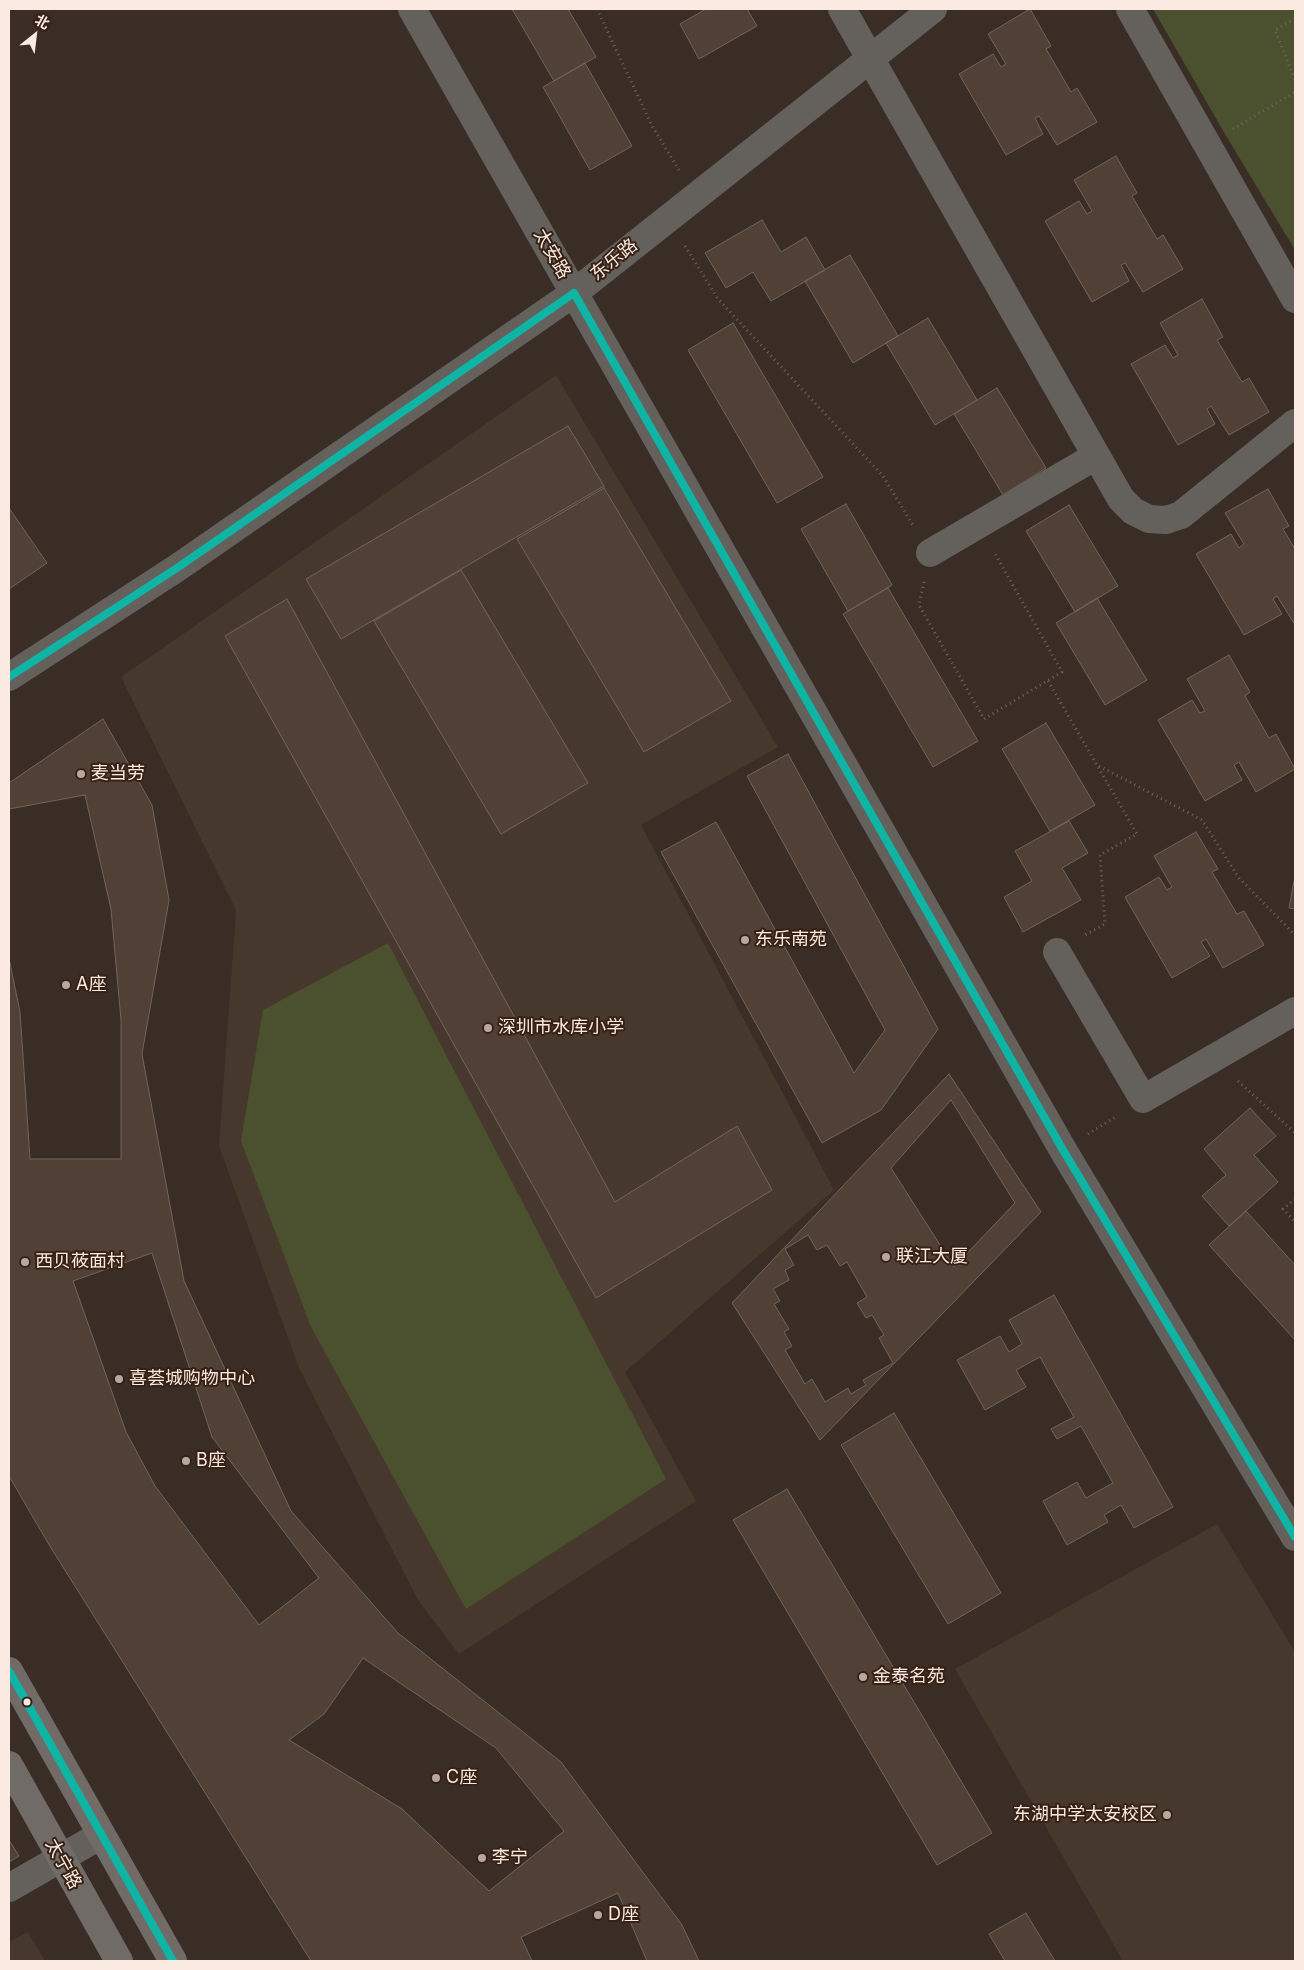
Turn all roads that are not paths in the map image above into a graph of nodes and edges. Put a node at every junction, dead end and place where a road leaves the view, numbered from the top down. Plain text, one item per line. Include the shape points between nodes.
1 (412, 9) edge
2 (842, 9) edge
3 (933, 9) edge
4 (1130, 9) edge
5 (870, 58) junction
6 (574, 293) junction
7 (1295, 299) edge
8 (1295, 423) edge
9 (1096, 456) junction
10 (930, 553) road end
11 (9, 677) edge
12 (1057, 952) road end
13 (1295, 1011) edge
14 (1295, 1537) edge
15 (9, 1670) edge
16 (9, 1765) edge
17 (101, 1835) junction
18 (60, 1859) junction
19 (9, 1888) edge
20 (119, 1961) edge
21 (173, 1961) edge

1 - 6 street, 太安路
2 - 5 street
3 - 5 street, 东乐路
4 - 7 street
5 - 6 street, 东乐路
5 - 9 street
6 - 11 street, 东乐路 via 177,568
6 - 14 street, 太安路 via 1063,1150
8 - 9 street via 1180,515 1166,520 1149,519 1133,511 1121,499
9 - 10 street
12 - 13 street via 1143,1099
15 - 17 main road
16 - 18 main road, 太宁路
17 - 18 street
17 - 21 main road
18 - 19 street
18 - 20 main road, 太宁路

